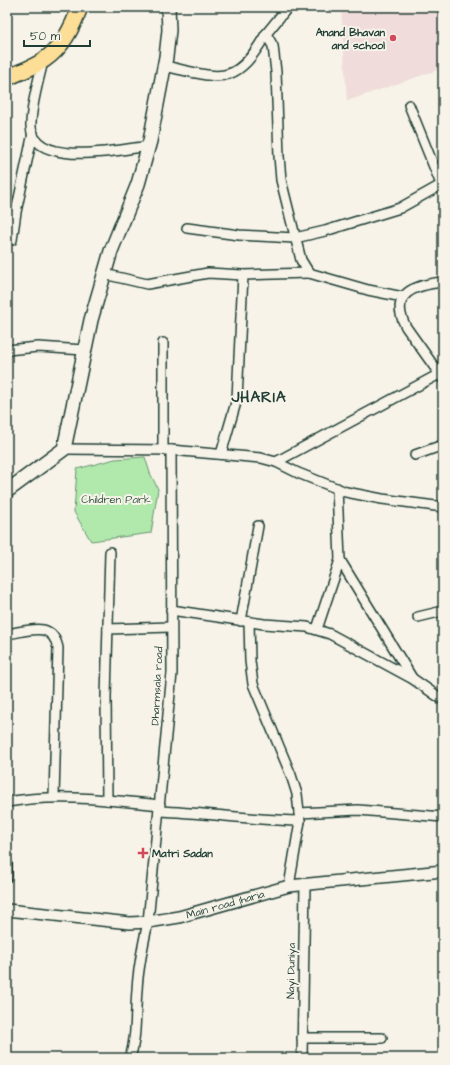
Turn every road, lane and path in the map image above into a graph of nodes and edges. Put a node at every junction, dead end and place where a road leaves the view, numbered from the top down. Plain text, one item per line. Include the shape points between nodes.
1 (80, 7) edge
2 (168, 7) edge
3 (288, 7) edge
4 (266, 34) junction
5 (43, 61) junction
6 (164, 66) junction
7 (7, 78) edge
8 (409, 105) dead end
9 (32, 133) junction
10 (149, 146) junction
11 (442, 187) edge
12 (187, 228) dead end
13 (295, 238) junction
14 (12, 240) dead end
15 (309, 273) junction
16 (104, 274) junction
17 (243, 275) junction
18 (443, 282) edge
19 (403, 297) junction
20 (163, 344) dead end
21 (7, 350) edge
22 (84, 350) junction
23 (442, 375) edge
24 (443, 445) edge
25 (64, 450) junction
26 (167, 450) junction
27 (221, 454) junction
28 (415, 455) dead end
29 (276, 462) junction
30 (337, 488) junction
31 (7, 491) edge
32 (443, 507) edge
33 (258, 526) dead end
34 (110, 552) dead end
35 (340, 560) junction
36 (172, 610) junction
37 (443, 611) edge
38 (418, 617) dead end
39 (245, 621) junction
40 (171, 627) junction
41 (108, 629) junction
42 (317, 629) junction
43 (7, 634) edge
44 (413, 680) junction
45 (443, 700) edge
46 (54, 797) junction
47 (107, 800) junction
48 (7, 802) edge
49 (160, 808) junction
50 (299, 817) junction
51 (443, 817) edge
52 (7, 863) edge
53 (443, 871) edge
54 (7, 877) edge
55 (305, 885) junction
56 (289, 886) junction
57 (7, 910) edge
58 (148, 922) junction
59 (302, 1038) junction
60 (382, 1038) dead end
61 (130, 1058) edge
62 (302, 1058) edge

1 - 5 highway via 59,47
2 - 6 main road
3 - 4 street
4 - 6 street via 254,55 238,70 218,77
4 - 13 street via 273,46 276,72 281,180
5 - 7 highway
5 - 9 street via 31,119
6 - 10 main road
8 - 11 street
9 - 10 street via 44,146 77,154
9 - 14 street
10 - 16 main road via 144,167
11 - 13 street via 400,208
12 - 13 street via 239,235
13 - 15 street via 301,260
15 - 17 street
15 - 19 street
16 - 17 street via 147,284 208,273
16 - 22 main road
17 - 27 street via 237,399
18 - 19 street via 417,287
19 - 23 street via 400,306 401,319
20 - 26 street, Dharmsala road
21 - 22 street via 38,347
22 - 25 main road
23 - 29 street
24 - 28 street
25 - 26 street
25 - 31 main road
26 - 27 street
26 - 36 street, Dharmsala road
27 - 29 street
29 - 30 street via 298,474
30 - 32 street via 382,499
30 - 35 street
33 - 39 street
34 - 41 street
35 - 42 street
35 - 44 street
36 - 39 street
36 - 40 street, Dharmsala road
37 - 38 street
39 - 42 street
39 - 50 street via 253,684 291,775 297,794
40 - 41 street
40 - 49 street, Dharmsala road via 172,673
41 - 47 street
42 - 44 street
43 - 46 street via 40,629 53,633 56,639 58,648
44 - 45 street
46 - 47 street
46 - 48 street
47 - 49 street
49 - 50 street via 254,820
49 - 58 street, Dharmsala road
50 - 51 street via 358,810
50 - 56 street
52 - 54 street
53 - 55 street, Main road jharia
55 - 56 street, Main road jharia
55 - 59 street, Nayi Duniya
56 - 58 street, Main road jharia via 179,917
57 - 58 street, Main road jharia via 130,923
58 - 61 street, Dharmsala road via 140,959
59 - 60 street
59 - 62 street, Nayi Duniya

